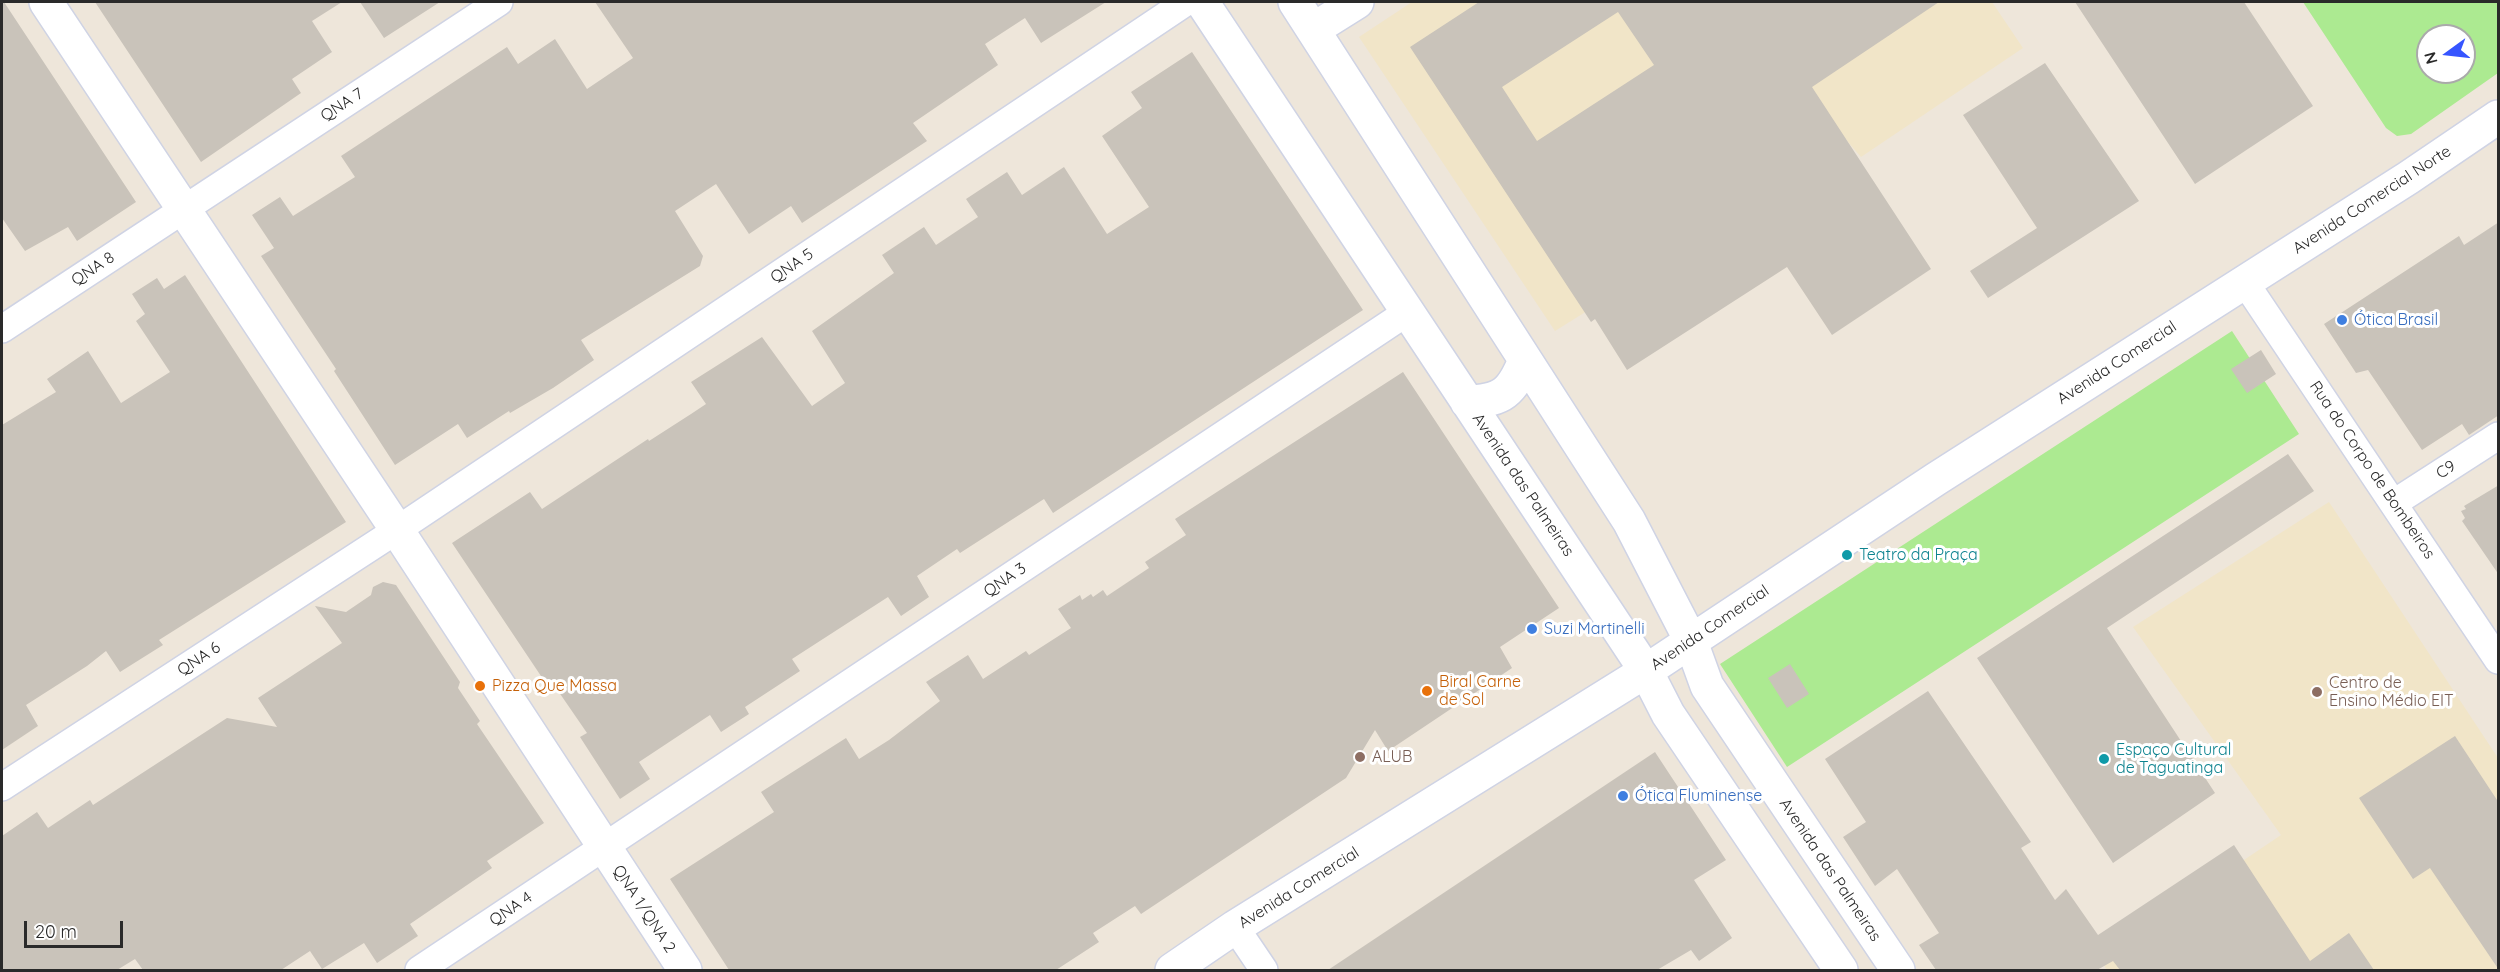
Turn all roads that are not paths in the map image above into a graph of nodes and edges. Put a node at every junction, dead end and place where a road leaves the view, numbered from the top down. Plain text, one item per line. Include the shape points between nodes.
1 (46, 2) edge
2 (499, 2) edge
3 (1186, 2) edge
4 (1202, 2) edge
5 (1295, 2) edge
6 (1357, 2) edge
7 (1314, 29) junction
8 (2499, 117) edge
9 (185, 209) junction
10 (2244, 281) junction
11 (1406, 313) junction
12 (2, 329) edge
13 (1525, 360) junction
14 (1467, 402) junction
15 (2499, 436) edge
16 (2394, 503) junction
17 (397, 530) junction
18 (1690, 639) junction
19 (2499, 660) edge
20 (1646, 671) junction
21 (2, 787) edge
22 (604, 848) junction
23 (1235, 927) junction
24 (419, 970) edge
25 (685, 970) edge
26 (1172, 970) edge
27 (1263, 970) edge
28 (1841, 970) edge
29 (1898, 970) edge

1 - 9 main road, QNA 1/QNA 2
2 - 9 street, QNA 7
3 - 17 street, QNA 5
4 - 11 main road, Avenida das Palmeiras
5 - 7 main road, Avenida das Palmeiras
6 - 7 main road
7 - 13 main road, Avenida das Palmeiras
8 - 10 main road, Avenida Comercial Norte
9 - 12 street, QNA 8
9 - 17 main road, QNA 1/QNA 2
10 - 16 street, Rua do Corpo de Bombeiros
10 - 18 main road, Avenida Comercial
11 - 14 main road, Avenida das Palmeiras
11 - 22 street, QNA 3
13 - 14 main road via 1516,383 1504,395
13 - 18 main road, Avenida das Palmeiras via 1648,555
14 - 20 main road, Avenida das Palmeiras
15 - 16 street, C9
16 - 19 street, Rua do Corpo de Bombeiros
17 - 21 street, QNA 6
17 - 22 main road, QNA 1/QNA 2
18 - 20 main road, Avenida Comercial
18 - 29 main road, Avenida das Palmeiras via 1713,695
20 - 23 main road, Avenida Comercial
20 - 28 main road, Avenida das Palmeiras via 1668,714
22 - 24 street, QNA 4
22 - 25 main road, QNA 1/QNA 2
23 - 26 main road, Avenida Comercial
23 - 27 street

